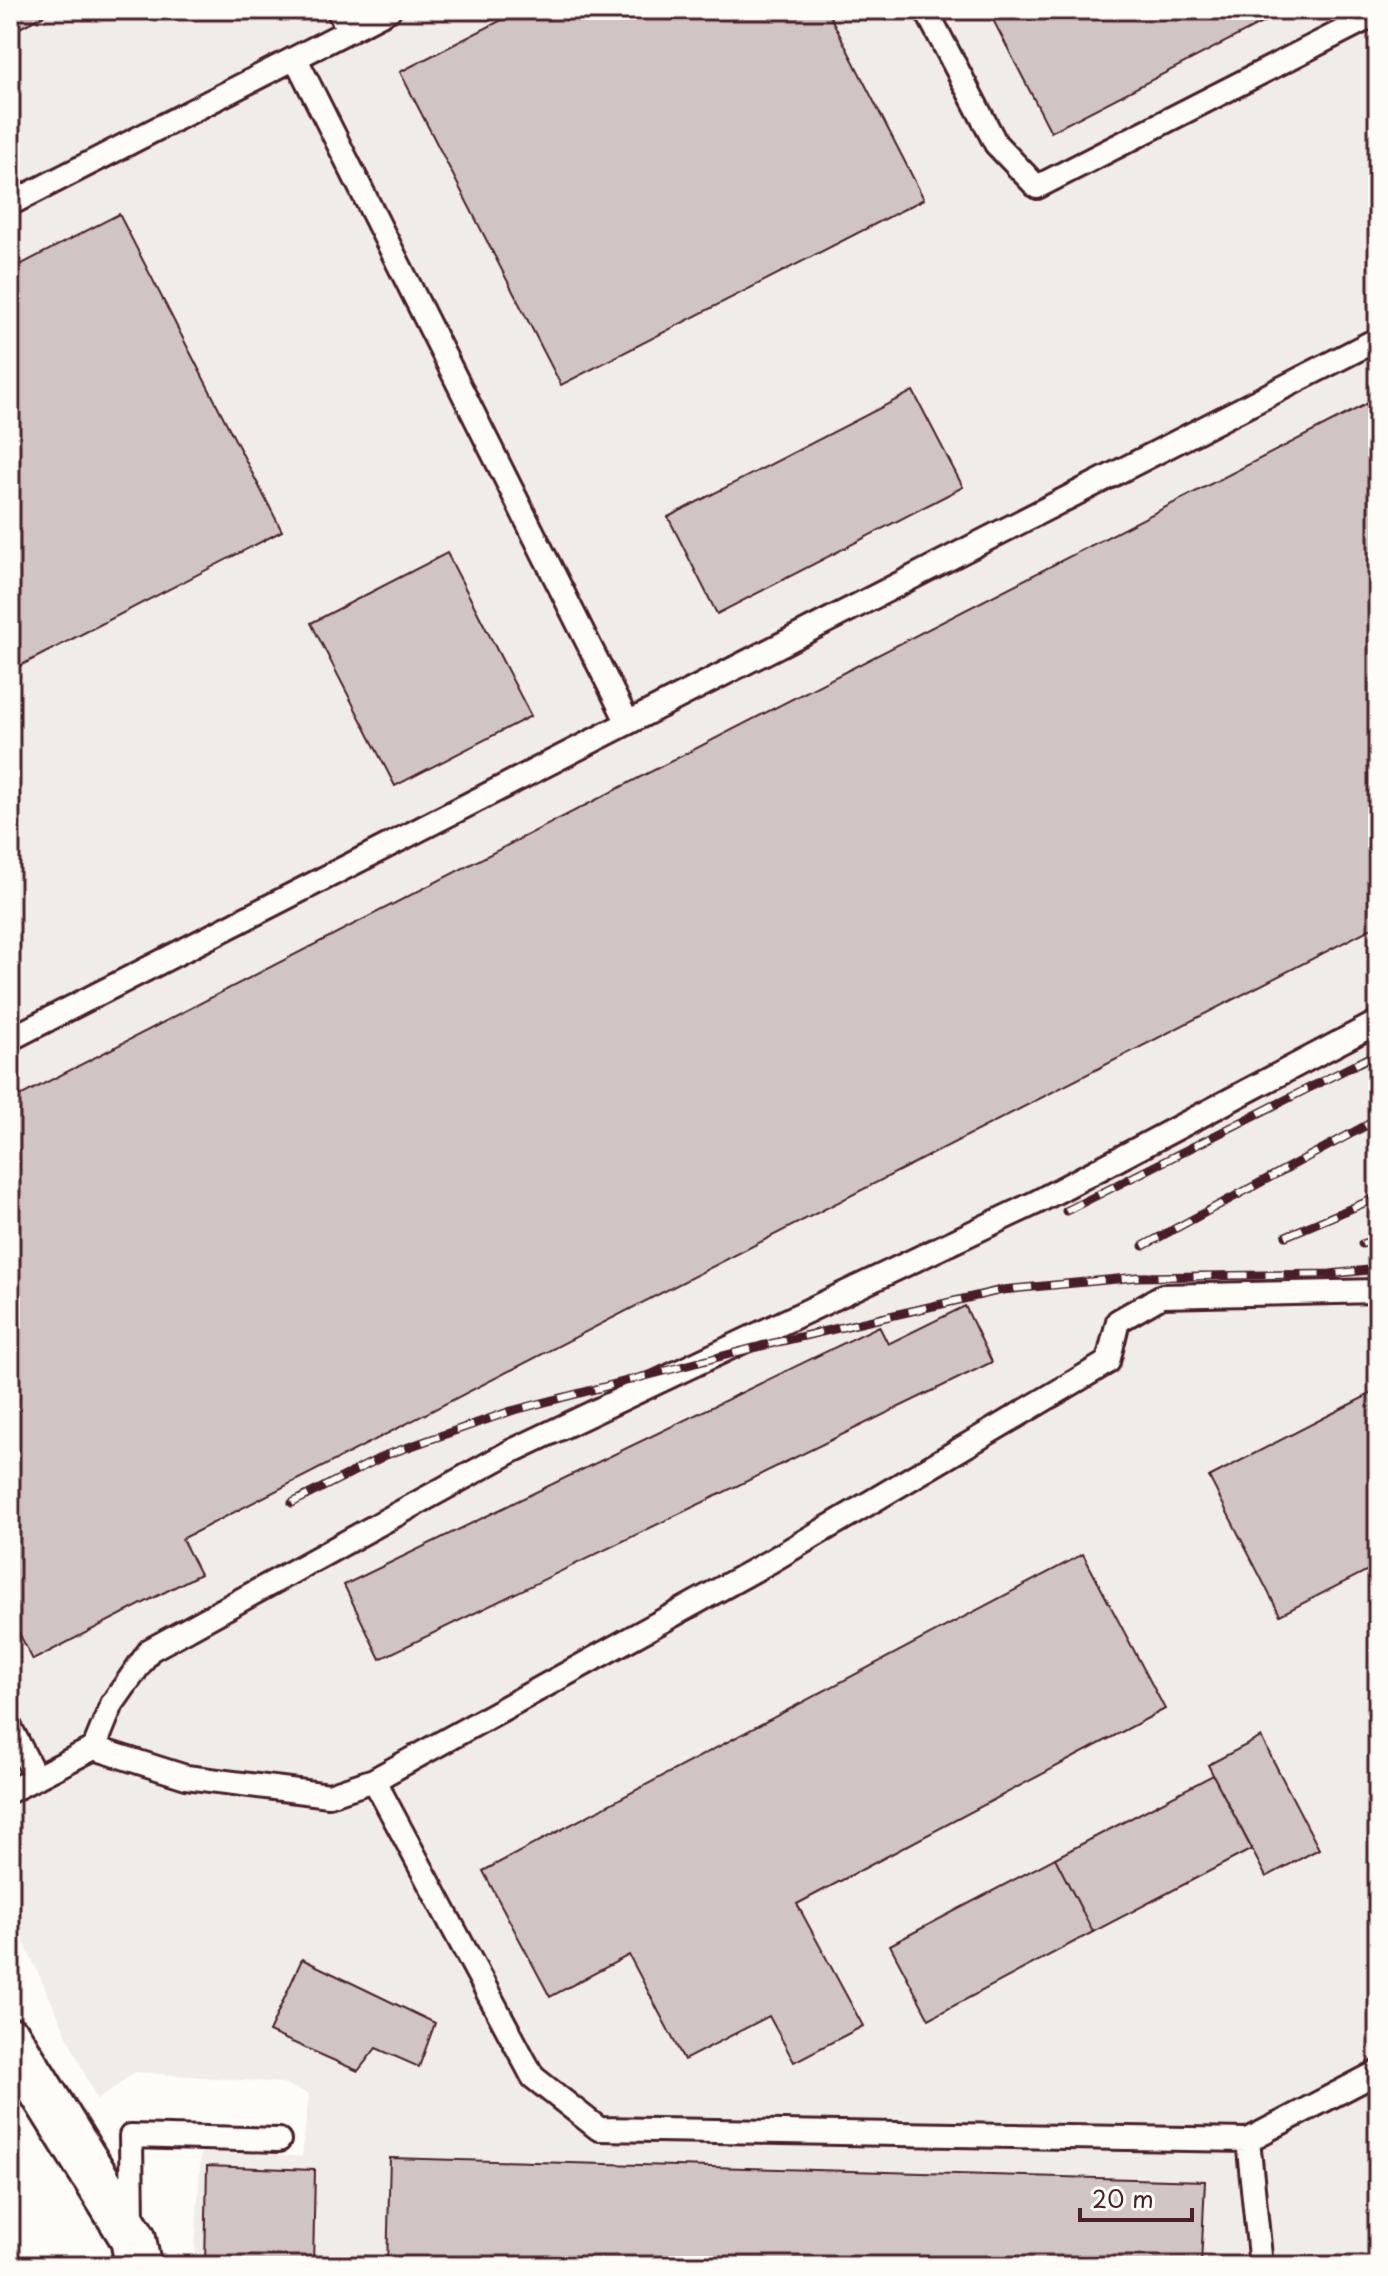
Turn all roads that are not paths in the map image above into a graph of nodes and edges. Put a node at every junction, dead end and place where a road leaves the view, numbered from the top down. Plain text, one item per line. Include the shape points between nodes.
1 (338, 10) edge
2 (389, 10) edge
3 (926, 10) edge
4 (1378, 13) edge
5 (349, 31) junction
6 (296, 59) junction
7 (10, 204) edge
8 (1378, 339) edge
9 (628, 723) junction
10 (1378, 1022) edge
11 (10, 1039) edge
12 (1378, 1291) edge
13 (10, 1727) edge
14 (94, 1748) junction
15 (36, 1778) junction
16 (374, 1780) junction
17 (10, 1791) edge
18 (10, 2040) edge
19 (1378, 2072) edge
20 (279, 2140) dead end
21 (1248, 2140) junction
22 (136, 2252) edge
23 (1261, 2266) edge

1 - 5 lane
2 - 5 lane
3 - 4 lane via 996,144 1037,187
5 - 6 lane
6 - 7 lane
6 - 9 lane
8 - 9 lane
9 - 11 lane
10 - 14 lane via 1035,1203 512,1451 150,1650 112,1704
12 - 16 lane via 1162,1296 1118,1321 1108,1362 771,1561
13 - 15 lane
14 - 15 lane
14 - 16 lane via 186,1777 329,1795
15 - 17 lane
16 - 21 lane via 533,2077 599,2129
18 - 22 street
19 - 21 lane
20 - 22 lane via 131,2136
21 - 23 lane

